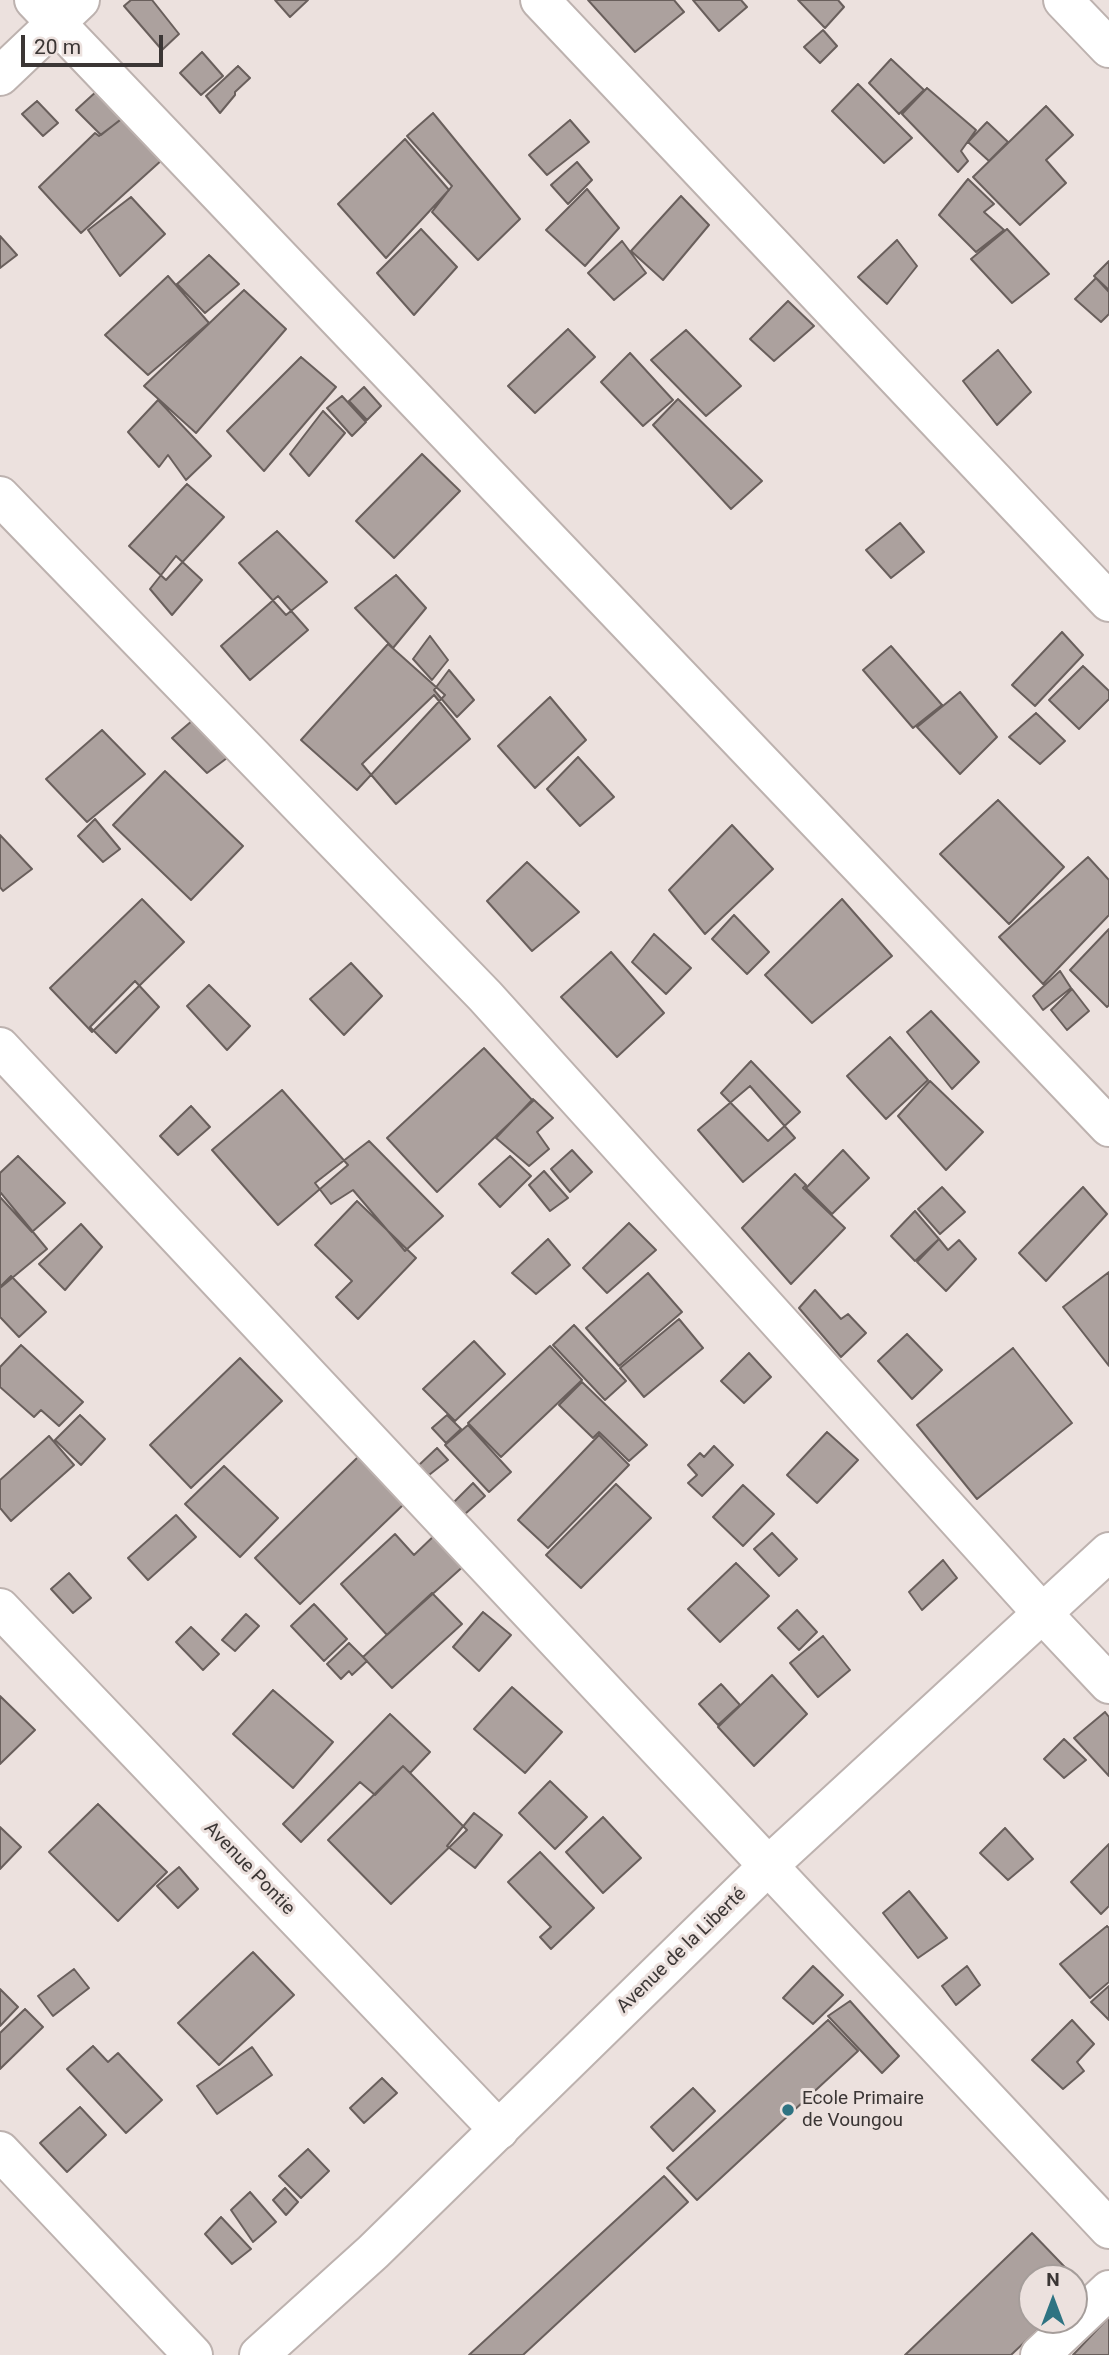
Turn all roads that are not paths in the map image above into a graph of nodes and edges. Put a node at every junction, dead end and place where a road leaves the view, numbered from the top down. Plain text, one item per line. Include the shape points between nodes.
1 (540, 0) edge
2 (1063, 0) edge
3 (56, 8) edge
4 (1109, 48) edge
5 (0, 76) edge
6 (0, 496) edge
7 (1109, 601) edge
8 (0, 1047) edge
9 (1109, 1127) edge
10 (1109, 1552) edge
11 (0, 1608) edge
12 (1043, 1614) junction
13 (1109, 1684) edge
14 (769, 1865) junction
15 (499, 2130) junction
16 (0, 2151) edge
17 (1109, 2229) edge
18 (1109, 2290) edge
19 (193, 2355) edge
20 (259, 2355) edge
21 (1040, 2355) edge

1 - 7 street
2 - 4 street
3 - 5 street
3 - 9 street
6 - 12 street via 485,996
8 - 14 street
10 - 12 street, Avenue de la Liberté
11 - 15 street, Avenue Pontie
12 - 13 street
12 - 14 street, Avenue de la Liberté
14 - 15 street, Avenue de la Liberté
14 - 17 street
15 - 20 street, Avenue de la Liberté
16 - 19 street
18 - 21 street

